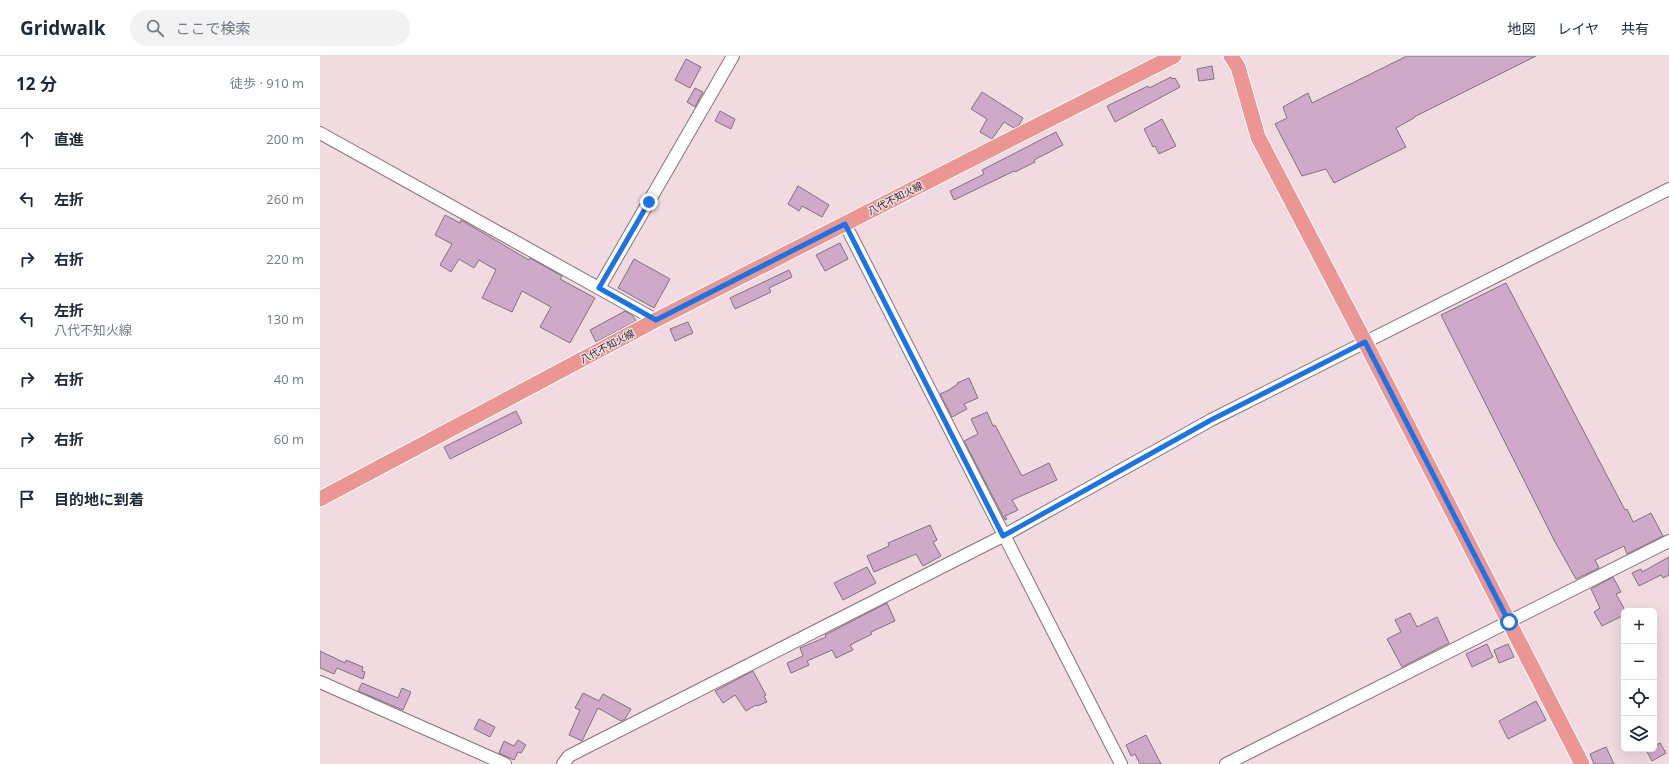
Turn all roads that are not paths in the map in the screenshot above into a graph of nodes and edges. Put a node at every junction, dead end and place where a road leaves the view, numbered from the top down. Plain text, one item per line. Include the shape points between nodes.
1 (733, 56) edge
2 (1174, 56) edge
3 (1231, 56) edge
4 (320, 133) edge
5 (1669, 189) edge
6 (845, 224) junction
7 (599, 288) junction
8 (656, 320) junction
9 (1365, 342) junction
10 (320, 499) edge
11 (1003, 536) junction
12 (1669, 541) edge
13 (1509, 622) junction
14 (320, 682) edge
15 (505, 764) edge
16 (563, 764) edge
17 (1120, 764) edge
18 (1226, 764) edge
19 (1582, 764) edge

1 - 7 street
2 - 6 main road, 八代不知火線
3 - 9 main road via 1238,67 1258,137
4 - 7 street
5 - 9 street
6 - 8 main road, 八代不知火線
6 - 11 street
7 - 8 street
8 - 10 main road, 八代不知火線
9 - 11 street via 1211,420
9 - 13 main road
11 - 16 street via 569,756
11 - 17 street
12 - 13 street
13 - 18 street
13 - 19 main road
14 - 15 street

